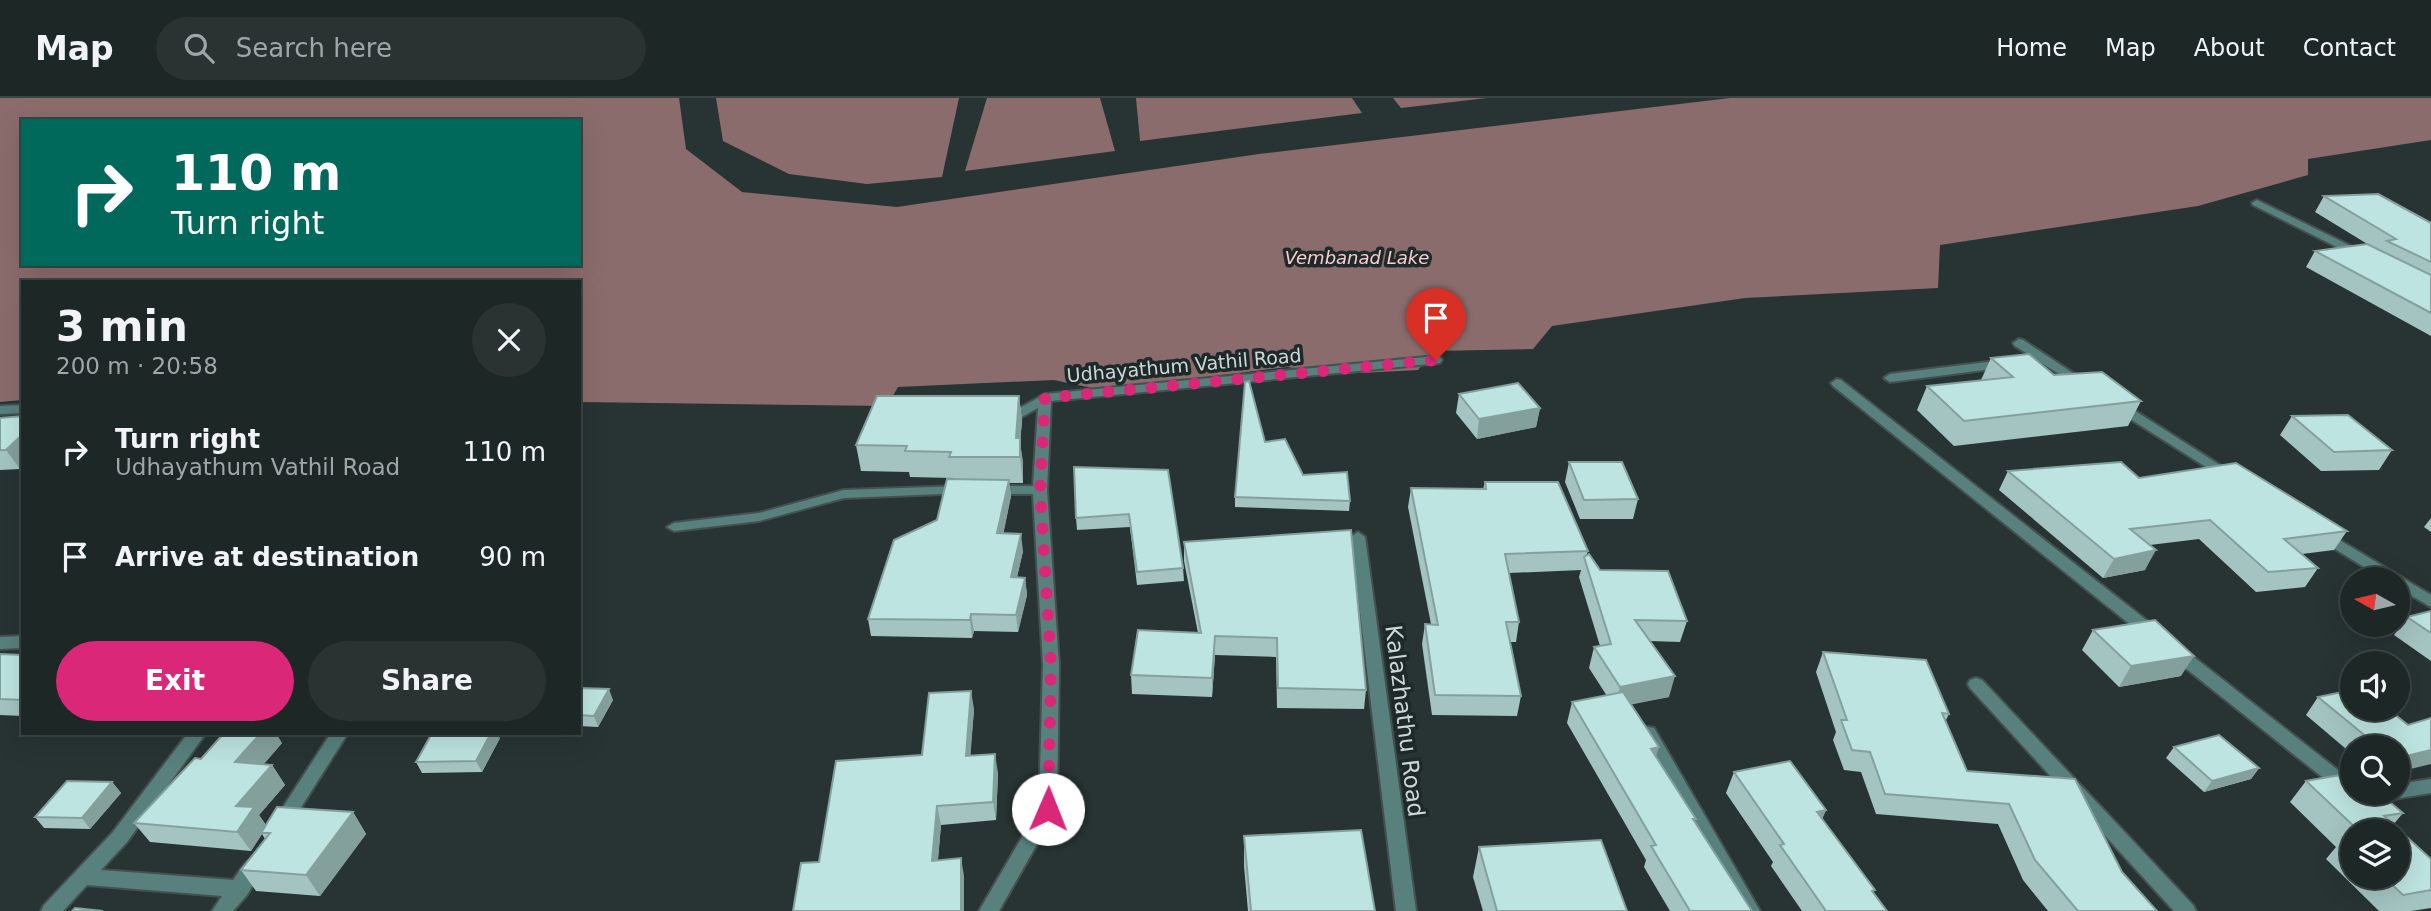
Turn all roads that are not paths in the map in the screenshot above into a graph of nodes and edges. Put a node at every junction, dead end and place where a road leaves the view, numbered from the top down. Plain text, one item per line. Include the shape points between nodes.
1 (2256, 203) dead end
2 (2369, 259) edge
3 (2019, 343) dead end
4 (1436, 360) dead end
5 (2015, 362) edge
6 (1890, 378) dead end
7 (1837, 383) dead end
8 (1045, 398) junction
9 (21, 409) edge
10 (0, 410) edge
11 (1014, 417) edge
12 (2242, 484) edge
13 (1040, 490) junction
14 (674, 527) dead end
15 (2312, 528) edge
16 (1359, 537) dead end
17 (2375, 567) edge
18 (2410, 589) edge
19 (2431, 602) edge
20 (21, 642) edge
21 (0, 643) edge
22 (1976, 684) dead end
23 (1643, 724) edge
24 (196, 735) edge
25 (339, 735) edge
26 (2340, 782) edge
27 (2431, 786) edge
28 (2410, 790) edge
29 (2367, 805) edge
30 (2377, 814) edge
31 (83, 877) junction
32 (240, 889) junction
33 (51, 911) edge
34 (222, 911) edge
35 (989, 911) edge
36 (1406, 911) edge
37 (1750, 911) edge
38 (2186, 911) edge

1 - 2 street
3 - 12 street via 2036,360 2096,392
4 - 8 street, Udhayathum Vathil Road
5 - 6 street
7 - 26 street
8 - 11 street
8 - 13 street, Udhayathum Vathil Road
9 - 10 street
13 - 14 street via 844,494 759,517
13 - 35 street, Udhayathum Vathil Road via 1051,664 1048,809
15 - 17 street
16 - 36 street, Kalazhathu Road
18 - 19 street
20 - 21 street
22 - 38 street
23 - 37 street
24 - 31 street via 120,837
25 - 32 street
27 - 28 street
29 - 30 street
31 - 32 street
31 - 33 street
32 - 34 street

